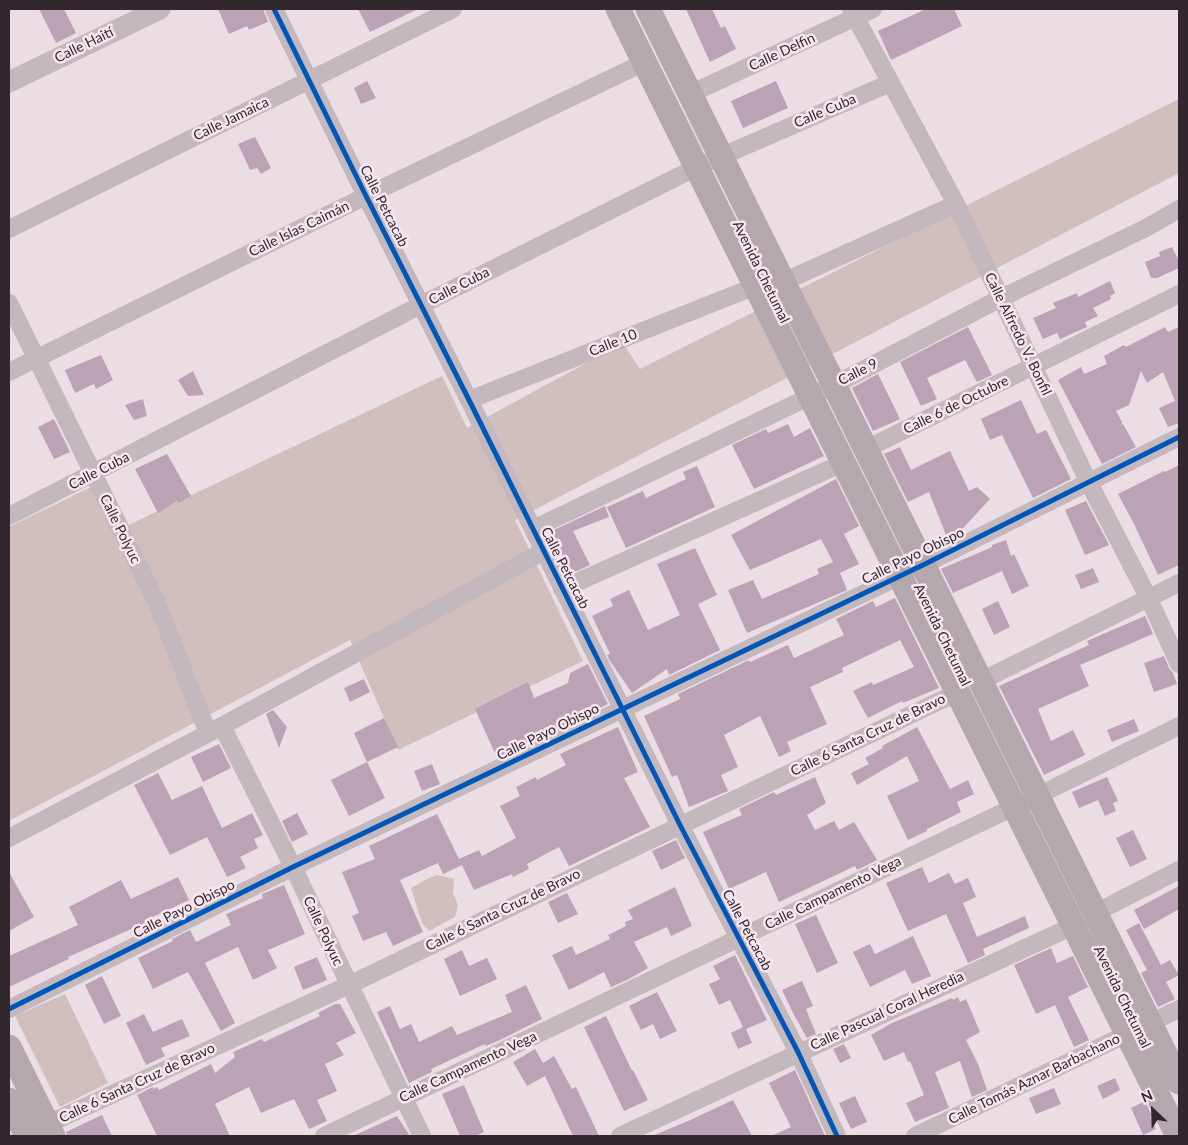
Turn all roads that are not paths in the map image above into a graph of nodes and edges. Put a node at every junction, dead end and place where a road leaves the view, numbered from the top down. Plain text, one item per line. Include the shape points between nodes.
1 (160, 9) edge
2 (274, 9) edge
3 (453, 9) edge
4 (618, 9) edge
5 (648, 9) edge
6 (873, 9) edge
7 (853, 13) edge
8 (645, 62) junction
9 (310, 79) junction
10 (9, 82) edge
11 (890, 83) junction
12 (690, 94) junction
13 (721, 156) junction
14 (697, 167) junction
15 (366, 196) junction
16 (956, 204) junction
17 (1179, 209) edge
18 (9, 229) edge
19 (783, 282) junction
20 (756, 286) junction
21 (1179, 294) edge
22 (1001, 298) junction
23 (9, 303) edge
24 (421, 305) junction
25 (37, 358) junction
26 (1034, 367) junction
27 (9, 372) edge
28 (834, 385) junction
29 (810, 395) junction
30 (470, 400) junction
31 (1179, 436) edge
32 (866, 450) junction
33 (844, 463) junction
34 (93, 474) junction
35 (1088, 481) junction
36 (9, 516) edge
37 (532, 529) junction
38 (544, 551) junction
39 (923, 564) junction
40 (899, 575) junction
41 (1179, 583) edge
42 (562, 589) junction
43 (1149, 598) junction
44 (1179, 664) edge
45 (981, 681) junction
46 (958, 692) junction
47 (622, 708) junction
48 (1179, 726) edge
49 (215, 729) junction
50 (1038, 796) junction
51 (1014, 806) junction
52 (680, 825) junction
53 (9, 838) edge
54 (293, 867) junction
55 (1179, 870) edge
56 (1095, 912) junction
57 (1073, 926) junction
58 (738, 939) junction
59 (349, 985) junction
60 (9, 1009) edge
61 (1179, 1009) edge
62 (1150, 1023) junction
63 (1127, 1034) junction
64 (9, 1047) edge
65 (798, 1052) junction
66 (1179, 1082) edge
67 (402, 1098) junction
68 (9, 1100) edge
69 (43, 1132) edge
70 (324, 1136) edge
71 (422, 1136) edge
72 (620, 1136) edge
73 (837, 1136) edge
74 (915, 1136) edge
75 (1178, 1136) edge

1 - 10 street, Calle Haití
2 - 9 street, Calle Petcacab
3 - 9 street, Calle Jamaica
4 - 8 main road, Avenida Chetumal
5 - 12 main road, Avenida Chetumal
6 - 7 street, Calle Delfin
7 - 11 street, Calle Alfredo V. Bonfil
7 - 12 street, Calle Delfin
8 - 14 main road, Avenida Chetumal
8 - 15 street, Calle Islas Caimán
9 - 15 street, Calle Petcacab
9 - 18 street, Calle Jamaica
11 - 13 street, Calle Cuba
11 - 16 street, Calle Alfredo V. Bonfil
12 - 13 main road, Avenida Chetumal
13 - 14 street, Calle Cuba
13 - 19 main road, Avenida Chetumal
14 - 20 main road, Avenida Chetumal
14 - 24 street, Calle Cuba
15 - 24 street, Calle Petcacab
15 - 25 street, Calle Islas Caimán
16 - 19 street
16 - 22 street, Calle Alfredo V. Bonfil
17 - 22 street, Calle 9
19 - 28 main road, Avenida Chetumal
20 - 29 main road, Avenida Chetumal
20 - 30 street, Calle 10
21 - 26 street, Calle 6 de Octubre
22 - 26 street, Calle Alfredo V. Bonfil
22 - 28 street, Calle 9
23 - 25 street, Calle Polyuc
24 - 30 street, Calle Petcacab
24 - 34 street, Calle Cuba
25 - 27 street, Calle Islas Caimán
25 - 34 street, Calle Polyuc
26 - 32 street, Calle 6 de Octubre
26 - 35 street, Calle Alfredo V. Bonfil
28 - 29 street, Calle 9
28 - 32 main road, Avenida Chetumal
29 - 33 main road, Avenida Chetumal
29 - 37 street, Calle 9
30 - 37 street, Calle Petcacab
31 - 35 street, Calle Payo Obispo
32 - 39 main road, Avenida Chetumal
33 - 40 main road, Avenida Chetumal
33 - 42 street
34 - 36 street, Calle Cuba
34 - 49 street, Calle Polyuc
35 - 39 street, Calle Payo Obispo
35 - 43 street, Calle Alfredo V. Bonfil
37 - 38 street, Calle Petcacab
38 - 42 street, Calle Petcacab
38 - 49 street
39 - 40 street, Calle Payo Obispo
39 - 45 main road, Avenida Chetumal
40 - 46 main road, Avenida Chetumal
40 - 47 street, Calle Payo Obispo
41 - 43 street
42 - 47 street, Calle Petcacab
43 - 44 street, Calle Alfredo V. Bonfil
43 - 45 street
45 - 50 main road, Avenida Chetumal
46 - 51 main road, Avenida Chetumal
46 - 52 street, Calle 6 Santa Cruz de Bravo
47 - 52 street, Calle Petcacab
47 - 54 street, Calle Payo Obispo
48 - 50 street, Calle Campamento Vega
49 - 53 street
49 - 54 street, Calle Polyuc
50 - 51 street, Calle Campamento Vega
50 - 56 main road, Avenida Chetumal
51 - 57 main road, Avenida Chetumal
51 - 58 street, Calle Campamento Vega
52 - 58 street, Calle Petcacab
52 - 59 street, Calle 6 Santa Cruz de Bravo
54 - 59 street, Calle Polyuc
54 - 60 street, Calle Payo Obispo
55 - 56 street
56 - 62 main road, Avenida Chetumal
57 - 63 main road, Avenida Chetumal
57 - 65 street, Calle Pascual Coral Heredia
58 - 65 street, Calle Petcacab
58 - 67 street, Calle Campamento Vega
59 - 67 street, Calle Polyuc
59 - 69 street, Calle 6 Santa Cruz de Bravo
61 - 62 street, Calle Tomás Aznar Barbachano
62 - 63 street, Calle Tomás Aznar Barbachano
62 - 66 main road, Avenida Chetumal
63 - 74 street, Calle Tomás Aznar Barbachano
63 - 75 main road, Avenida Chetumal
64 - 69 main road
65 - 72 street, Calle Pascual Coral Heredia
65 - 73 street, Calle Petcacab
67 - 70 street, Calle Campamento Vega
67 - 71 street, Calle Polyuc
68 - 69 main road

